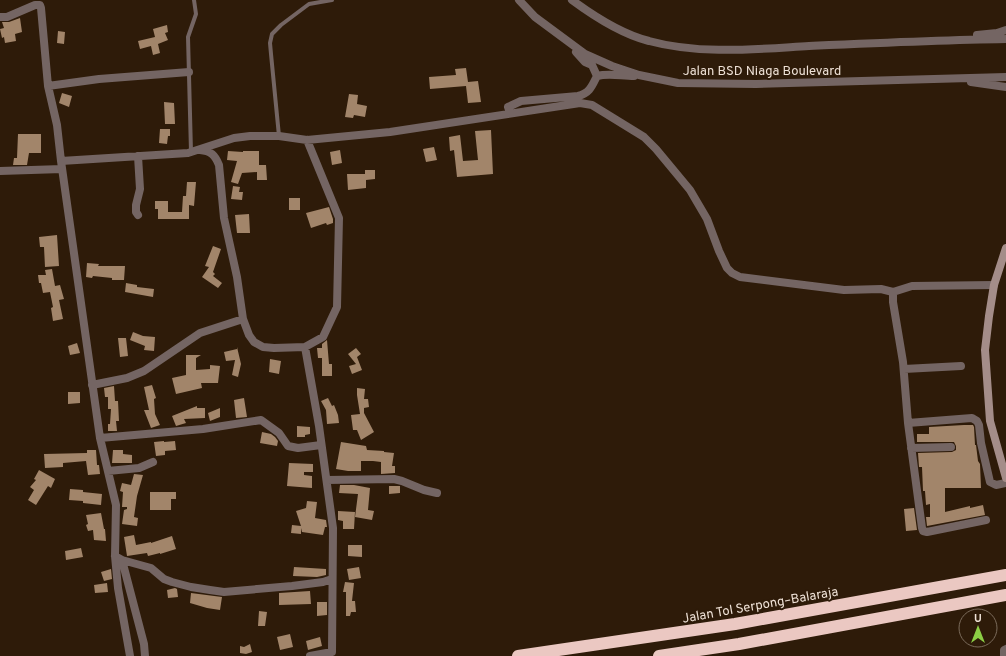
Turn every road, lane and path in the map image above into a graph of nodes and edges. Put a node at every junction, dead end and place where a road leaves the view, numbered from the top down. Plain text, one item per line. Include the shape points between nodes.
1 (194, 0) edge
2 (332, 0) edge
3 (519, 0) edge
4 (572, 0) edge
5 (0, 18) edge
6 (1006, 30) edge
7 (1006, 39) edge
8 (939, 40) junction
9 (567, 41) junction
10 (189, 72) junction
11 (639, 75) junction
12 (597, 76) junction
13 (1006, 77) edge
14 (940, 78) junction
15 (48, 86) junction
16 (1006, 87) edge
17 (510, 113) junction
18 (279, 136) junction
19 (307, 140) junction
20 (200, 150) junction
21 (191, 152) junction
22 (138, 156) junction
23 (61, 165) junction
24 (0, 171) edge
25 (138, 215) dead end
26 (1006, 248) edge
27 (994, 285) junction
28 (893, 292) junction
29 (243, 319) junction
30 (305, 347) junction
31 (961, 366) dead end
32 (904, 369) junction
33 (92, 385) junction
34 (908, 423) junction
35 (100, 438) junction
36 (322, 445) junction
37 (951, 447) dead end
38 (911, 448) junction
39 (153, 462) dead end
40 (108, 471) junction
41 (1006, 478) edge
42 (327, 480) junction
43 (1006, 483) edge
44 (437, 493) dead end
45 (986, 520) dead end
46 (119, 558) junction
47 (1006, 574) edge
48 (332, 579) junction
49 (1006, 596) edge
50 (1006, 649) edge
51 (130, 654) edge
52 (145, 656) edge
53 (310, 656) edge
54 (518, 656) edge
55 (659, 656) edge
56 (1004, 656) edge

1 - 10 lane via 196,14 188,37
2 - 18 lane via 309,4 272,34 270,43
3 - 9 street, Jalan BSD Niaga Boulevard via 535,17
4 - 8 street, Jalan BSD Niaga Boulevard via 617,29 648,41 682,47 756,49
5 - 15 street via 35,5 40,6
6 - 8 street
7 - 8 street, Jalan BSD Niaga Boulevard
9 - 11 street, Jalan BSD Niaga Boulevard via 585,54
9 - 12 street via 585,62 592,65
10 - 15 street
10 - 21 lane
11 - 12 street
11 - 14 street, Jalan BSD Niaga Boulevard via 678,83 718,84
12 - 17 street via 591,90 585,94 521,101 508,107
13 - 14 street, Jalan BSD Niaga Boulevard
14 - 16 street
15 - 23 street via 57,125
17 - 19 street via 390,132
17 - 28 street via 585,103 644,137 690,190 707,219 726,268 740,277 844,290 881,289
18 - 19 street
18 - 20 street via 234,138
19 - 30 street via 339,218 337,307 323,337
20 - 21 street
20 - 29 street via 212,152 218,165 224,218
21 - 22 street
22 - 23 street
22 - 25 street
23 - 24 street
23 - 33 street
26 - 27 main road
27 - 28 street via 912,286
27 - 41 main road via 985,350 987,386 990,421
28 - 32 street
29 - 30 street via 249,335 254,342 263,347
29 - 33 street via 200,333 144,372
30 - 36 street
31 - 32 street
32 - 34 street
33 - 35 street
34 - 38 street
34 - 43 street via 972,418 977,421 990,482 996,485
35 - 36 street via 203,429 261,420 279,433 288,446 298,448
35 - 40 street
36 - 42 street
37 - 38 street
38 - 45 street via 923,531
39 - 40 street via 139,468
40 - 46 street via 116,505
42 - 44 street via 394,479
42 - 48 street via 333,528
46 - 48 street via 151,568 172,582 191,588 224,592 298,586
46 - 51 street via 118,588
46 - 52 street via 144,644
47 - 54 highway, Jalan Tol Serpong–Balaraja via 735,624
48 - 53 street via 332,652
49 - 55 highway
50 - 56 street

